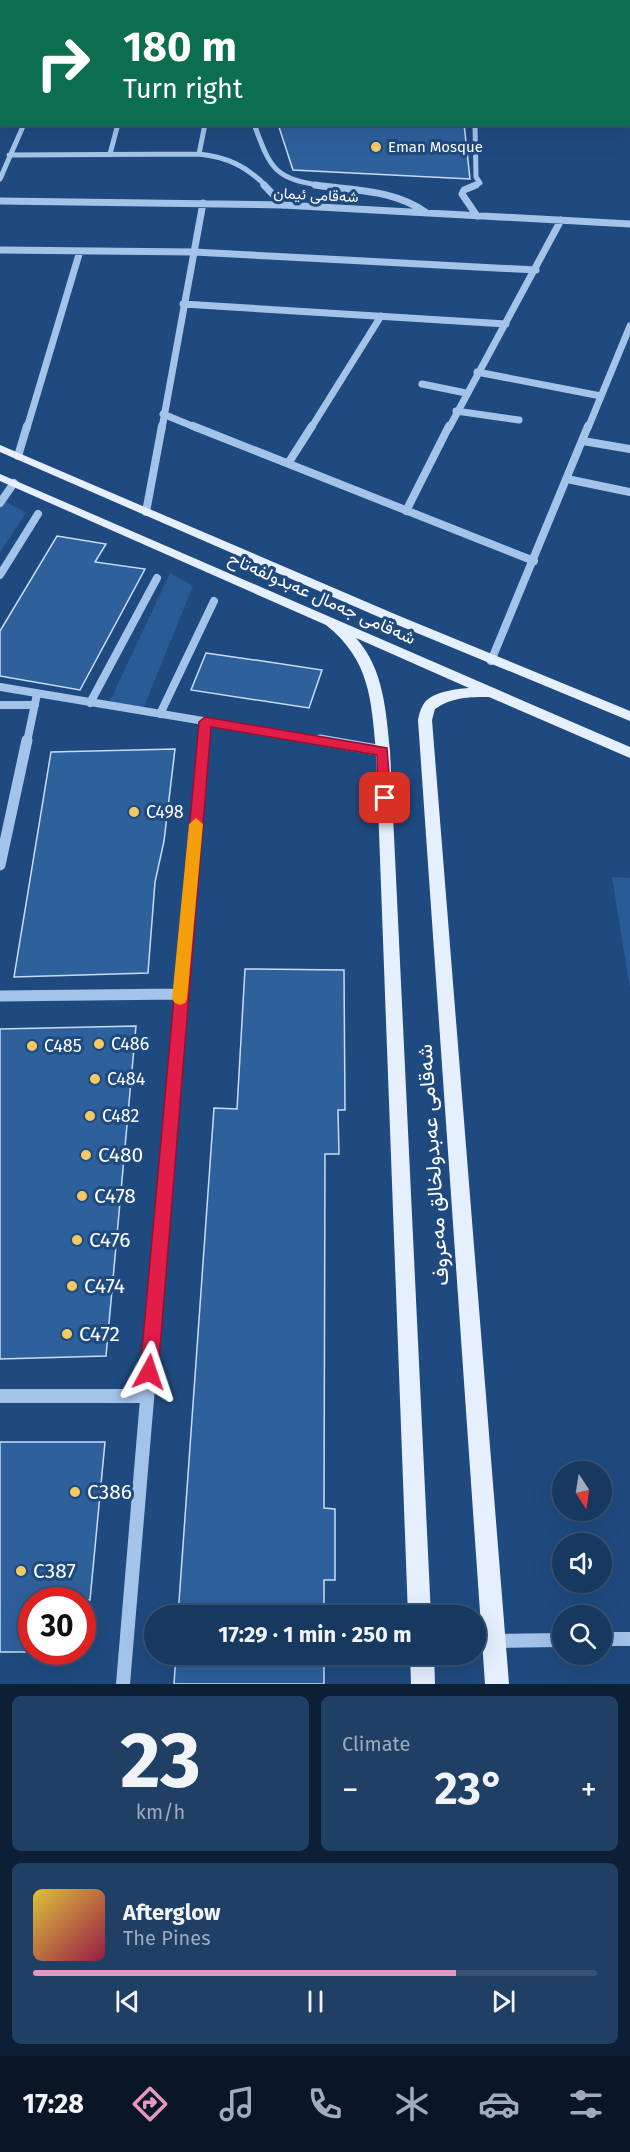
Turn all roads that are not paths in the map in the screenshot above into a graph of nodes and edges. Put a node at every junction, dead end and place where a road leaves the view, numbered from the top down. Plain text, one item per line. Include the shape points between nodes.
1 (23, 126) edge
2 (117, 126) edge
3 (205, 126) edge
4 (255, 126) edge
5 (475, 126) edge
6 (110, 154) junction
7 (200, 154) junction
8 (9, 155) junction
9 (0, 179) edge
10 (0, 201) edge
11 (203, 203) junction
12 (283, 205) junction
13 (427, 213) junction
14 (477, 216) junction
15 (561, 220) junction
16 (630, 224) edge
17 (0, 250) edge
18 (80, 251) junction
19 (194, 252) junction
20 (536, 270) junction
21 (183, 304) junction
22 (381, 316) junction
23 (506, 324) junction
24 (630, 326) edge
25 (477, 372) junction
26 (422, 384) dead end
27 (466, 393) junction
28 (601, 396) junction
29 (456, 411) junction
30 (163, 414) junction
31 (519, 420) dead end
32 (583, 441) junction
33 (0, 448) edge
34 (630, 450) edge
35 (18, 456) junction
36 (289, 462) junction
37 (0, 477) edge
38 (567, 479) junction
39 (14, 483) junction
40 (630, 492) edge
41 (0, 503) edge
42 (406, 511) junction
43 (146, 512) junction
44 (38, 514) dead end
45 (534, 561) junction
46 (239, 567) junction
47 (0, 575) edge
48 (157, 578) dead end
49 (214, 601) dead end
50 (327, 619) junction
51 (491, 660) junction
52 (0, 687) edge
53 (489, 692) junction
54 (36, 699) junction
55 (90, 703) junction
56 (0, 705) edge
57 (160, 714) junction
58 (630, 716) edge
59 (205, 722) junction
60 (383, 751) junction
61 (630, 753) edge
62 (3, 834) edge
63 (0, 865) edge
64 (180, 994) junction
65 (0, 996) edge
66 (0, 1396) edge
67 (147, 1396) junction
68 (420, 1605) edge
69 (612, 1639) edge
70 (630, 1639) edge
71 (552, 1640) edge
72 (494, 1641) junction
73 (422, 1665) edge
74 (123, 1684) edge
75 (423, 1684) edge
76 (497, 1684) edge

1 - 8 street
2 - 6 street
3 - 7 street
4 - 13 street via 270,164 282,176 396,195 416,202
5 - 14 street via 476,177 480,183 462,194
6 - 7 street
6 - 8 street
7 - 12 street via 221,155 237,162 259,177
8 - 9 street
10 - 11 street, شەقامی ئیمان
11 - 12 street, شەقامی ئیمان
11 - 19 street
12 - 13 street, شەقامی ئیمان
13 - 14 street, شەقامی ئیمان
14 - 15 street, شەقامی ئیمان
15 - 16 street, شەقامی ئیمان
15 - 20 street
17 - 18 street
18 - 19 street
18 - 35 street
19 - 20 street
19 - 21 street
20 - 23 street
21 - 22 street
21 - 30 street
22 - 23 street
22 - 36 street
23 - 25 street
24 - 28 street
25 - 27 street
25 - 28 street
26 - 27 street
27 - 29 street
28 - 32 street
29 - 31 street
29 - 42 street
30 - 36 street
30 - 43 street
32 - 34 street
32 - 38 street
33 - 35 main road, شەقامی جەمال عەبدولفەتاح
35 - 43 main road, شەقامی جەمال عەبدولفەتاح
36 - 42 street
37 - 39 main road, شەقامی جەمال عەبدولفەتاح
38 - 40 street
38 - 45 street
39 - 41 street
39 - 46 main road, شەقامی جەمال عەبدولفەتاح
42 - 45 street
43 - 46 main road, شەقامی جەمال عەبدولفەتاح
44 - 47 street
45 - 51 street
46 - 50 main road, شەقامی جەمال عەبدولفەتاح
46 - 51 main road, شەقامی جەمال عەبدولفەتاح
48 - 55 street
49 - 57 street
50 - 53 main road, شەقامی جەمال عەبدولفەتاح
50 - 60 main road, شەقامی عەبدولخالق مەعروف via 346,632 366,661 377,698
51 - 58 main road, شەقامی جەمال عەبدولفەتاح
52 - 54 street
53 - 61 main road, شەقامی جەمال عەبدولفەتاح
53 - 72 main road, شەقامی عەبدولخالق مەعروف via 453,693 439,698 429,706 425,720
54 - 55 street
54 - 56 street
54 - 62 street
55 - 57 street
57 - 59 street
59 - 60 street
59 - 64 street
60 - 68 main road, شەقامی عەبدولخالق مەعروف
62 - 63 street
64 - 65 street
64 - 67 street
66 - 67 street
67 - 74 street
69 - 70 street
71 - 72 street
72 - 76 main road, شەقامی عەبدولخالق مەعروف
73 - 75 main road

